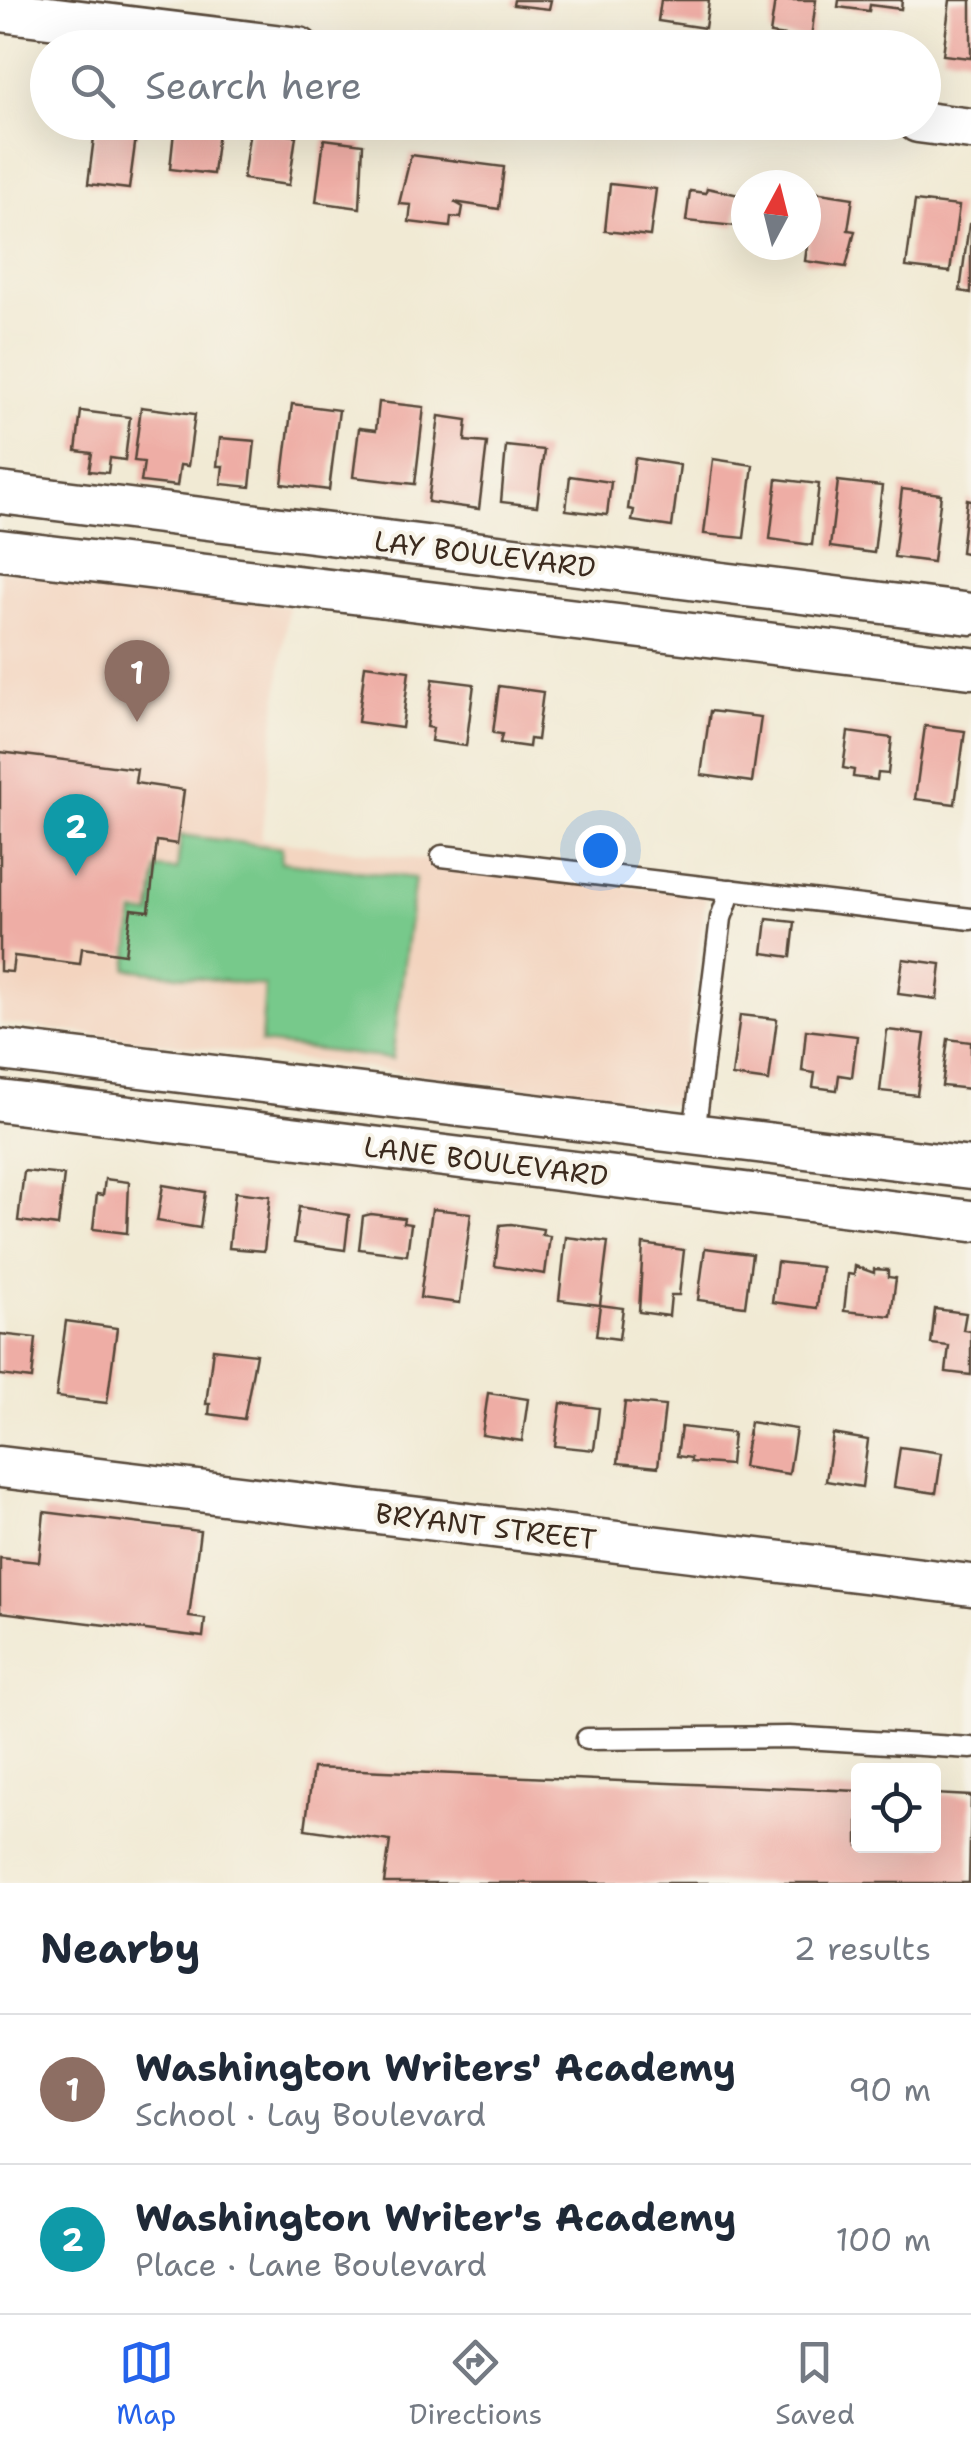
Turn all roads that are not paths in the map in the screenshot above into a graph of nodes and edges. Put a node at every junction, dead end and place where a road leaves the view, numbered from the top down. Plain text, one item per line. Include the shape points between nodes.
1 (0, 11) edge
2 (153, 30) edge
3 (941, 125) edge
4 (971, 129) edge
5 (0, 492) edge
6 (164, 514) junction
7 (0, 550) edge
8 (157, 570) junction
9 (688, 579) junction
10 (971, 614) edge
11 (680, 634) junction
12 (971, 668) edge
13 (442, 856) dead end
14 (731, 890) junction
15 (971, 919) edge
16 (4, 1050) edge
17 (1, 1101) edge
18 (556, 1118) junction
19 (694, 1134) junction
20 (971, 1168) edge
21 (550, 1169) junction
22 (971, 1222) edge
23 (0, 1467) edge
24 (971, 1584) edge
25 (587, 1739) dead end
26 (971, 1748) edge

1 - 2 street
3 - 4 street
5 - 6 street, LAY BOULEVARD
6 - 8 street
6 - 9 street, LAY BOULEVARD
7 - 8 street, LAY BOULEVARD
8 - 11 street, LAY BOULEVARD
9 - 10 street, LAY BOULEVARD
9 - 11 street
11 - 12 street, LAY BOULEVARD
13 - 14 lane
14 - 15 lane
14 - 19 lane via 721,918
16 - 17 street
16 - 18 street, LANE BOULEVARD
17 - 21 street, LANE BOULEVARD
18 - 19 street, LANE BOULEVARD
18 - 21 street
19 - 20 street, LANE BOULEVARD
21 - 22 street, LANE BOULEVARD
23 - 24 street, BRYANT STREET
25 - 26 lane via 790,1736

